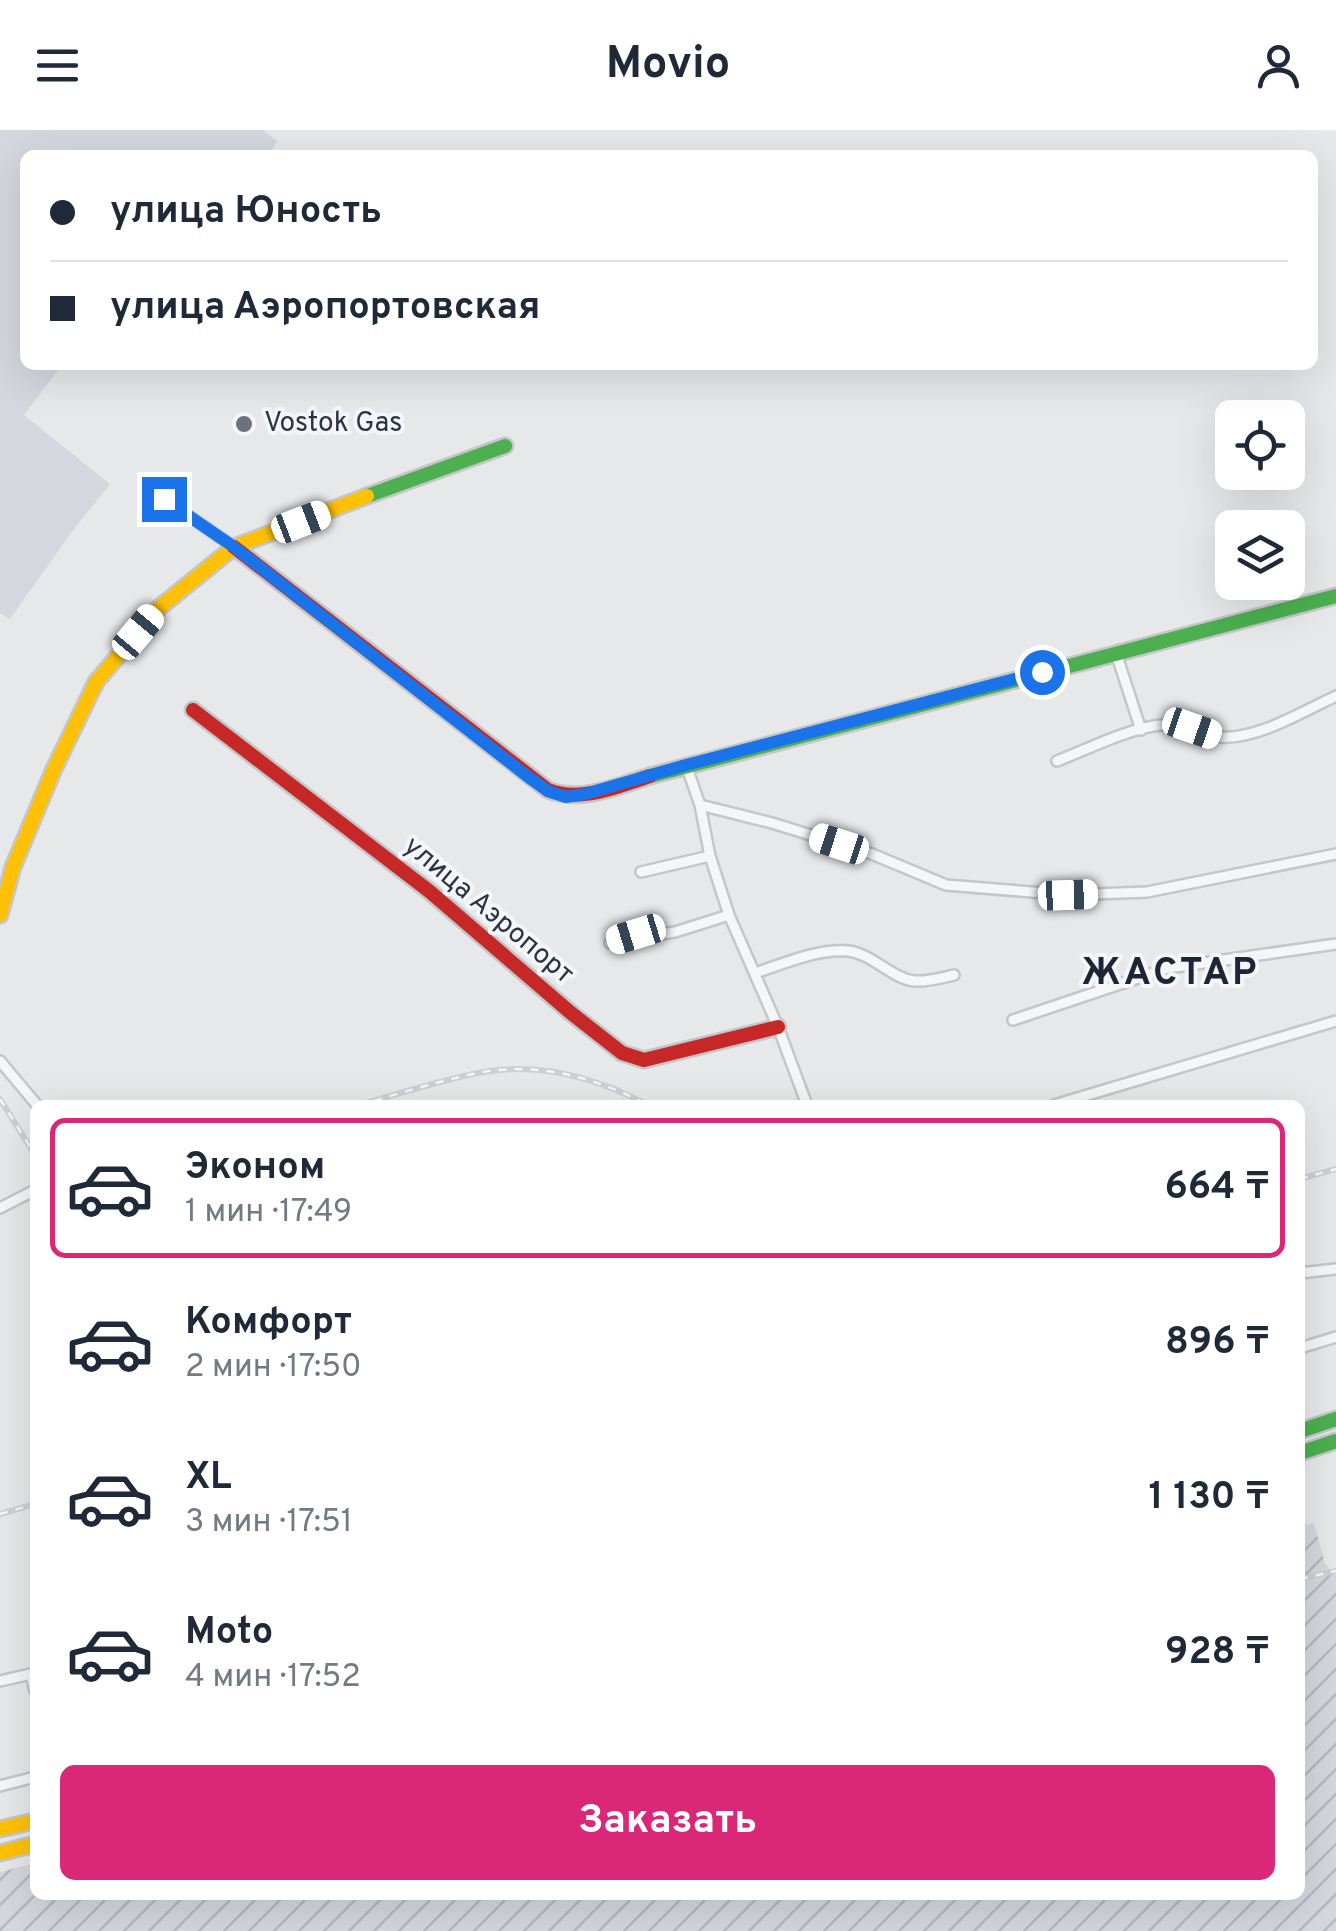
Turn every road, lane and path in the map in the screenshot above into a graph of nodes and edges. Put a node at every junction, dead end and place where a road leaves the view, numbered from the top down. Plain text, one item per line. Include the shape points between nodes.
1 (504, 446) dead end
2 (164, 499) dead end
3 (234, 547) junction
4 (1336, 596) edge
5 (1116, 653) junction
6 (1336, 696) edge
7 (193, 710) dead end
8 (1140, 730) junction
9 (1057, 760) dead end
10 (686, 765) junction
11 (700, 804) junction
12 (1336, 854) edge
13 (710, 856) junction
14 (641, 872) dead end
15 (729, 915) junction
16 (0, 916) edge
17 (610, 943) dead end
18 (1336, 944) edge
19 (754, 973) junction
20 (954, 975) dead end
21 (1012, 1020) dead end
22 (1336, 1021) edge
23 (778, 1028) junction
24 (0, 1061) edge
25 (34, 1100) edge
26 (804, 1100) edge
27 (1071, 1100) edge
28 (30, 1194) edge
29 (0, 1208) edge
30 (1336, 1268) edge
31 (1305, 1272) edge
32 (1336, 1337) edge
33 (1305, 1346) edge
34 (1336, 1419) edge
35 (1305, 1429) edge
36 (1336, 1441) edge
37 (1305, 1451) edge
38 (30, 1675) edge
39 (0, 1681) edge
40 (30, 1778) edge
41 (0, 1786) edge
42 (30, 1822) edge
43 (0, 1829) edge
44 (30, 1845) edge
45 (0, 1852) edge

1 - 3 main road
2 - 3 street
3 - 10 main road via 548,791 585,794
3 - 16 main road via 160,607 96,682 13,867
4 - 5 main road
5 - 8 street
5 - 10 main road
6 - 8 street via 1254,733 1220,737 1162,725
7 - 23 main road, улица Аэропорт via 429,891 622,1053 644,1060
8 - 9 street
10 - 11 street
11 - 12 street via 872,854 946,885 1068,895 1148,892
11 - 13 street
13 - 14 street
13 - 15 street
15 - 17 street
15 - 19 street
18 - 21 street via 1168,968
19 - 20 street via 848,951 905,979
19 - 23 street
22 - 27 street
23 - 26 street
24 - 25 street
28 - 29 street
30 - 31 street
32 - 33 street
34 - 35 main road
36 - 37 main road
38 - 39 street
40 - 41 street
42 - 43 main road
44 - 45 main road

